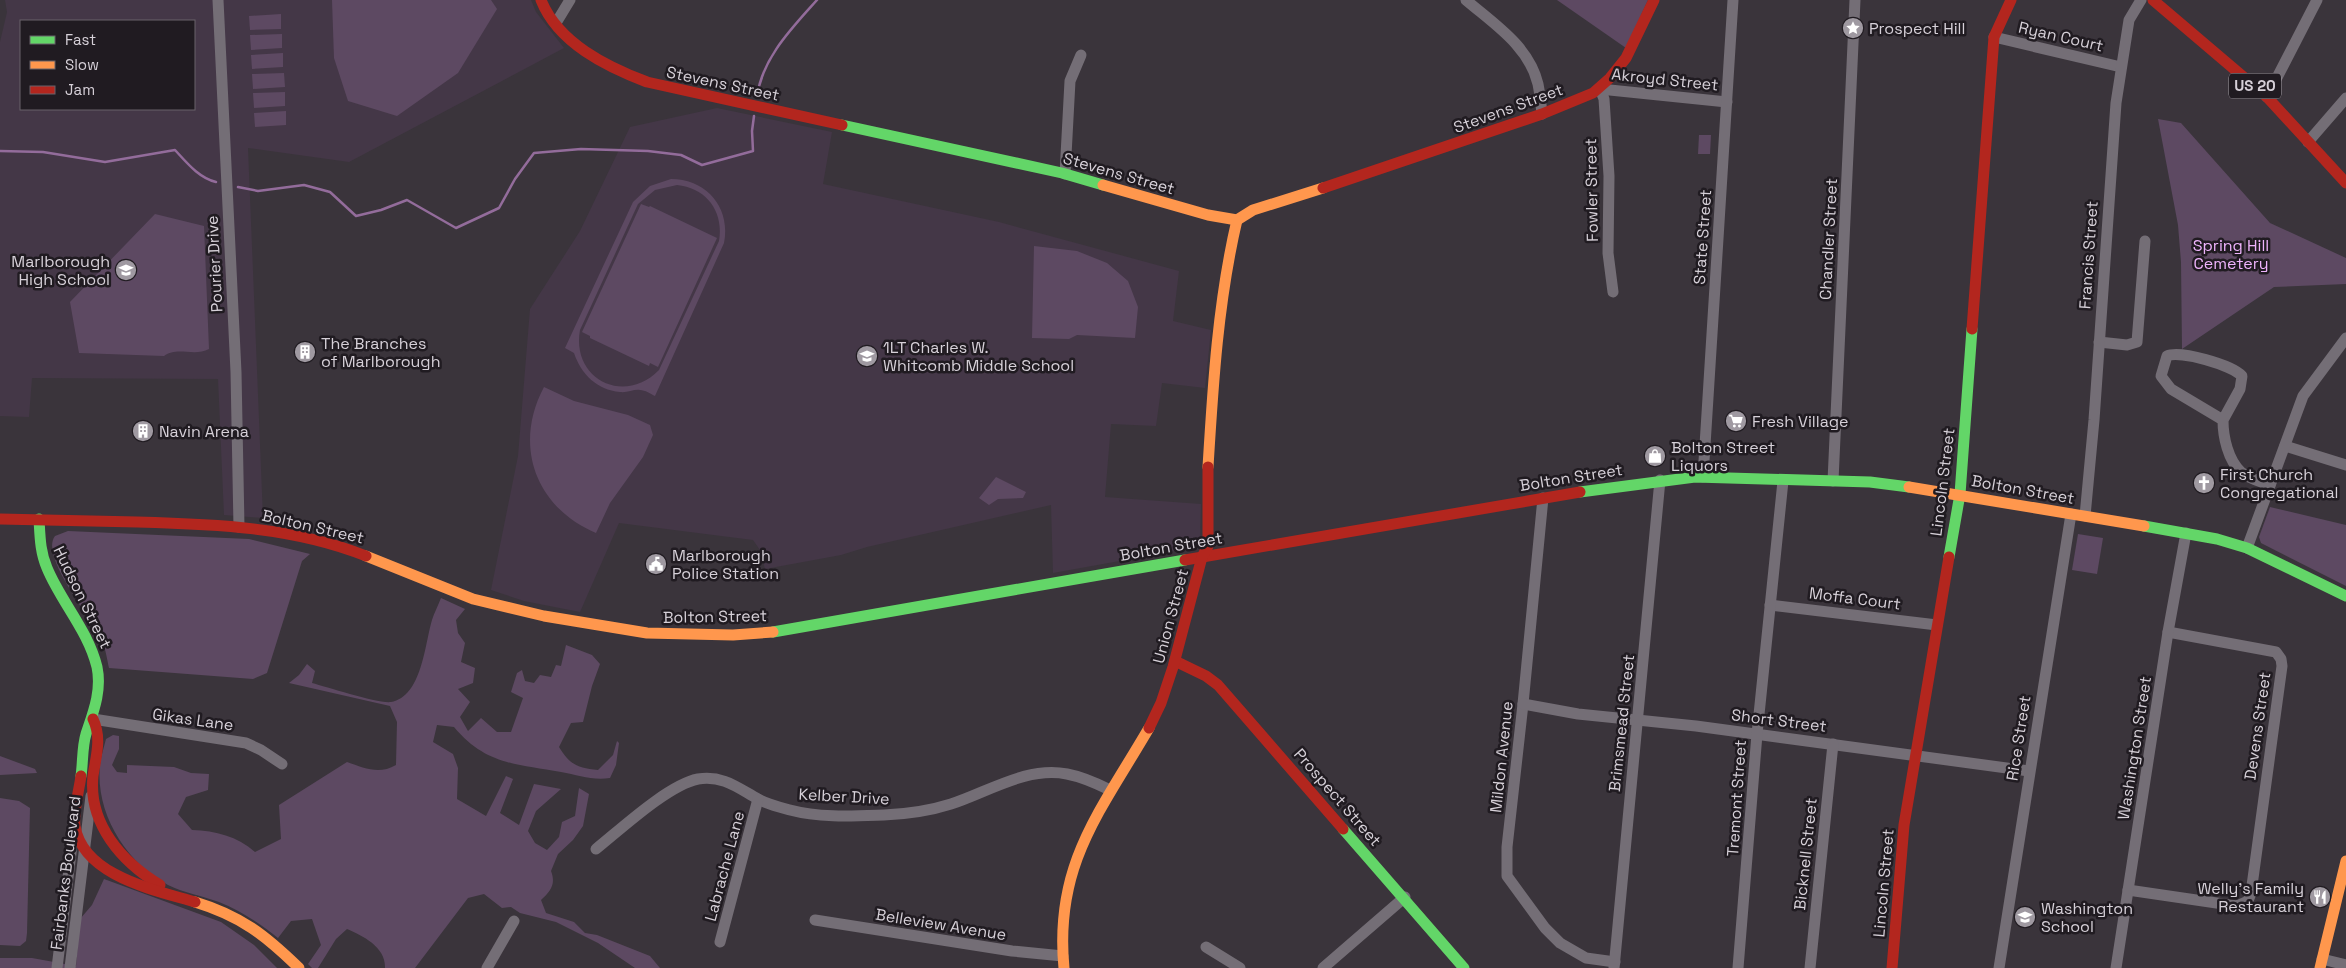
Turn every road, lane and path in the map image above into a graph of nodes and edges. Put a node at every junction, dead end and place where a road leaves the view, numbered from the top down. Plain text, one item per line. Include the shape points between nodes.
1 (218, 0) edge
2 (541, 0) edge
3 (570, 0) edge
4 (1466, 0) edge
5 (1654, 0) edge
6 (1733, 0) edge
7 (1855, 0) edge
8 (2011, 0) edge
9 (2141, 0) edge
10 (2153, 0) edge
11 (2317, 0) edge
12 (556, 24) junction
13 (1994, 37) junction
14 (1080, 55) dead end
15 (2121, 67) junction
16 (1600, 89) junction
17 (2267, 97) junction
18 (2346, 98) edge
19 (1727, 102) junction
20 (1542, 114) junction
21 (2308, 142) junction
22 (1065, 174) junction
23 (2346, 183) edge
24 (1237, 220) junction
25 (2145, 241) dead end
26 (1613, 292) dead end
27 (2346, 338) edge
28 (2099, 342) junction
29 (2223, 420) junction
30 (2285, 446) junction
31 (2346, 465) edge
32 (1703, 477) junction
33 (1660, 480) junction
34 (1783, 480) junction
35 (1833, 481) junction
36 (2270, 485) junction
37 (1960, 494) junction
38 (1543, 498) junction
39 (2071, 514) junction
40 (2085, 516) junction
41 (0, 519) edge
42 (39, 519) junction
43 (239, 527) junction
44 (2186, 533) junction
45 (2247, 548) junction
46 (1202, 557) junction
47 (2346, 596) edge
48 (1770, 605) junction
49 (1937, 625) junction
50 (2168, 632) junction
51 (1176, 661) junction
52 (1524, 704) junction
53 (93, 719) junction
54 (1638, 720) junction
55 (1757, 734) junction
56 (1833, 744) junction
57 (1915, 755) junction
58 (282, 764) dead end
59 (2029, 771) junction
60 (93, 782) junction
61 (1110, 790) junction
62 (758, 799) junction
63 (74, 824) junction
64 (596, 849) dead end
65 (84, 850) junction
66 (2346, 861) edge
67 (2128, 890) junction
68 (180, 896) junction
69 (1404, 898) junction
70 (815, 920) dead end
71 (514, 921) dead end
72 (720, 942) dead end
73 (1206, 947) dead end
74 (1063, 962) edge
75 (2321, 963) edge
76 (1615, 965) edge
77 (2346, 965) edge
78 (57, 968) edge
79 (70, 968) edge
80 (300, 968) edge
81 (487, 968) edge
82 (1240, 968) edge
83 (1323, 968) edge
84 (1464, 968) edge
85 (1738, 968) edge
86 (1810, 968) edge
87 (1892, 968) edge
88 (2000, 968) edge
89 (2116, 968) edge

1 - 43 street, Pourier Drive via 236,362
2 - 12 main road, Stevens Street
3 - 12 street
4 - 20 street via 1523,50 1538,84
5 - 16 main road, Stevens Street via 1623,63
6 - 19 street, State Street
7 - 35 street, Chandler Street
8 - 13 main road, Lincoln Street
9 - 15 street, Francis Street via 2129,20
10 - 17 main road, US 20
11 - 17 street
12 - 22 main road, Stevens Street via 593,59 664,87
13 - 15 street, Ryan Court
13 - 37 main road, Lincoln Street
14 - 22 street via 1070,81
15 - 28 street, Francis Street
16 - 19 street, Akroyd Street
16 - 20 main road, Stevens Street
16 - 26 street, Fowler Street via 1604,100 1610,176 1608,253
17 - 21 main road, US 20
18 - 21 street
19 - 32 street, State Street
20 - 24 main road, Stevens Street via 1254,210
21 - 23 main road, US 20
22 - 24 main road, Stevens Street
24 - 46 main road, Union Street via 1214,366 1208,546
25 - 28 street via 2137,342 2127,345
27 - 30 street via 2303,396
28 - 40 street, Francis Street
29 - 29 street via 2171,389 2161,376 2167,356 2173,353 2214,363 2242,376 2240,389
29 - 36 street via 2226,446 2241,473
30 - 31 street
30 - 36 street
32 - 33 main road, Bolton Street
32 - 34 main road, Bolton Street
33 - 38 main road, Bolton Street
33 - 54 street, Brimsmead Street
34 - 35 main road, Bolton Street
34 - 48 street, Tremont Street
35 - 37 main road, Bolton Street via 1887,484
36 - 45 street
37 - 39 main road, Bolton Street
37 - 49 main road, Lincoln Street
38 - 46 main road, Bolton Street
38 - 52 street, Mildon Avenue
39 - 40 main road, Bolton Street
39 - 59 street, Rice Street
40 - 44 main road, Bolton Street
41 - 42 main road, Bolton Street
42 - 43 main road, Bolton Street
42 - 53 main road, Hudson Street via 41,548 47,568 87,639 94,658 98,689
43 - 46 main road, Bolton Street via 346,548 491,604 595,625 665,634 770,632
44 - 45 main road, Bolton Street
44 - 50 street, Washington Street
45 - 47 main road, Bolton Street
46 - 51 main road, Union Street
48 - 49 street, Moffa Court
48 - 55 street, Tremont Street
49 - 57 main road, Lincoln Street
50 - 67 street, Washington Street
50 - 67 street, Devens Street via 2276,652 2281,659 2251,893 2248,901 2237,906
51 - 61 main road, Union Street via 1153,720
51 - 69 main road, Prospect Street via 1218,685
52 - 54 street, Short Street
52 - 76 street, Mildon Avenue via 1506,847 1507,876 1560,943 1586,958
53 - 58 street, Gikas Lane via 246,743
53 - 60 main road, Hudson Street via 98,734
53 - 63 main road, Hudson Street via 86,735
54 - 55 street, Short Street
54 - 76 street, Brimsmead Street
55 - 56 street, Short Street
55 - 85 street, Tremont Street
56 - 57 street, Short Street
56 - 86 street, Bicknell Street
57 - 59 street, Short Street
57 - 87 main road, Lincoln Street via 1902,845
59 - 88 street, Rice Street
60 - 65 street, Fairbanks Boulevard
60 - 68 main road, Hudson Street via 101,821 114,846 142,874
61 - 62 street, Kelber Drive via 1066,773 1027,776 931,810 883,815 810,814
61 - 74 main road, Union Street via 1078,854 1063,899
62 - 64 street, Kelber Drive via 715,778 689,781 660,799
62 - 72 street, Labrache Lane
63 - 65 main road, Hudson Street
63 - 78 street, Fairbanks Boulevard
65 - 68 main road, Hudson Street via 114,874
65 - 79 street, Fairbanks Boulevard
66 - 75 main road
67 - 89 street, Washington Street
68 - 80 main road, Hudson Street via 246,923
69 - 83 street
69 - 84 main road, Prospect Street
70 - 74 street, Belleview Avenue
71 - 81 street
73 - 82 street
75 - 77 street

